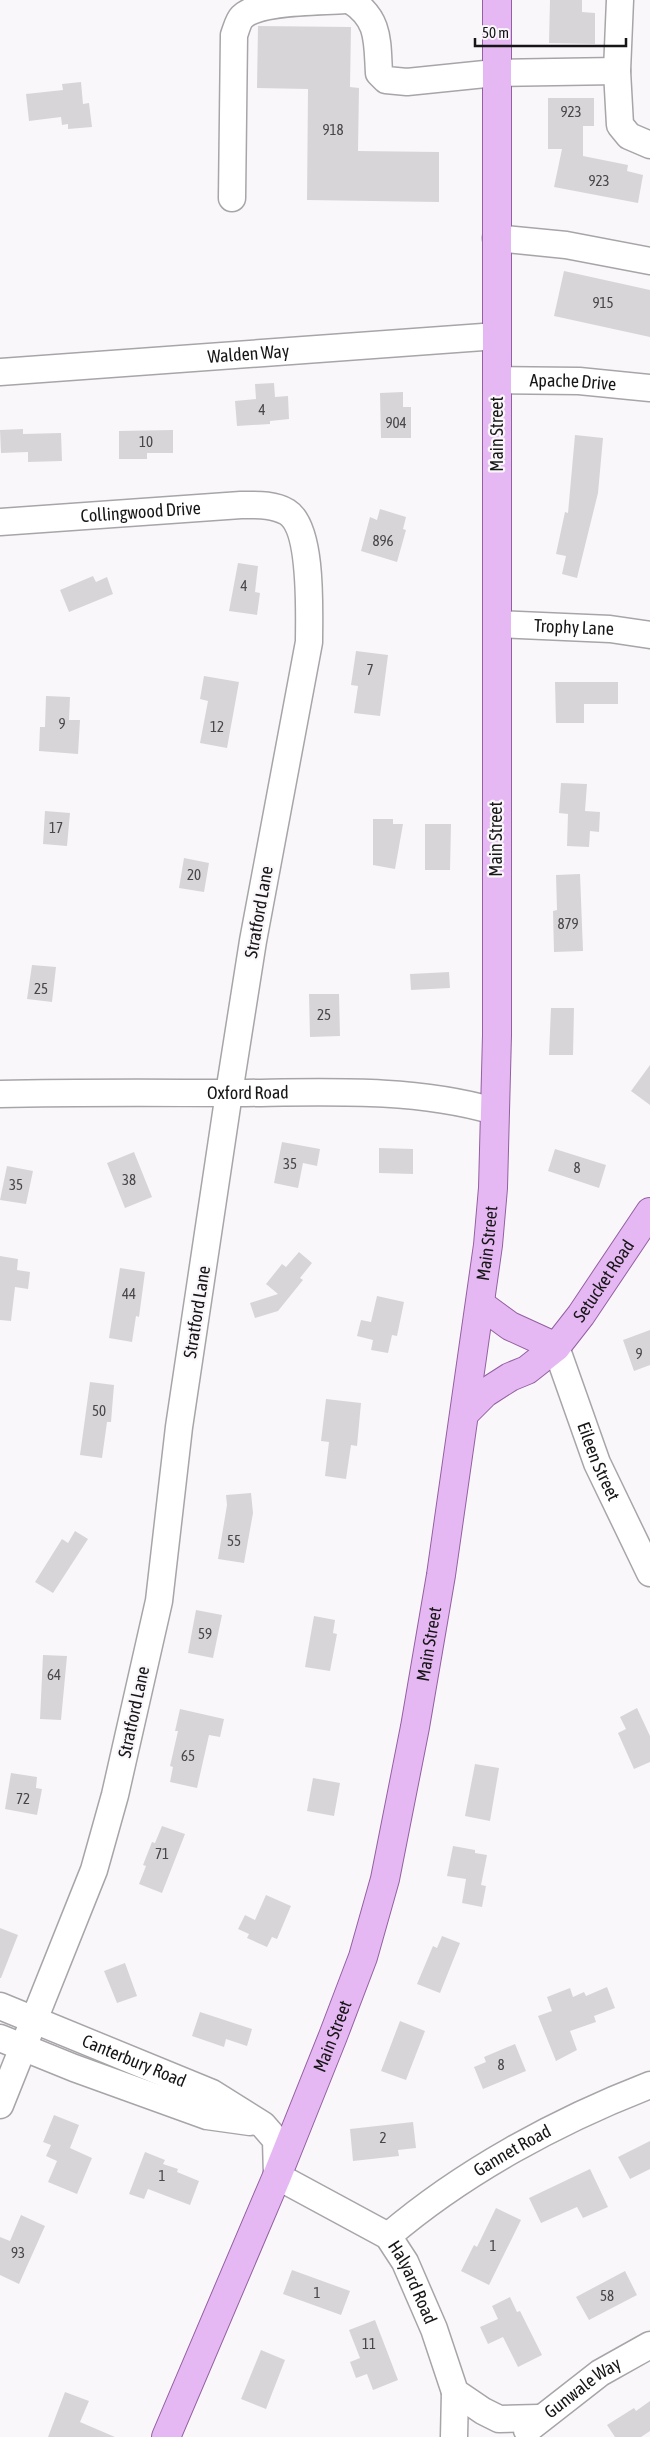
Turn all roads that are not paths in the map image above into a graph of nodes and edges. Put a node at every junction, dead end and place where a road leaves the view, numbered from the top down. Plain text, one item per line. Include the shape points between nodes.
1 (345, 0) edge
2 (350, 0) edge
3 (497, 0) edge
4 (620, 0) edge
5 (617, 71) junction
6 (496, 74) junction
7 (650, 145) edge
8 (232, 198) dead end
9 (496, 238) junction
10 (650, 261) edge
11 (496, 336) junction
12 (0, 372) edge
13 (497, 380) junction
14 (650, 388) edge
15 (280, 510) joint
16 (0, 522) edge
17 (498, 624) junction
18 (650, 635) edge
19 (229, 1093) junction
20 (0, 1094) edge
21 (494, 1111) junction
22 (650, 1212) edge
23 (480, 1304) junction
24 (556, 1347) junction
25 (465, 1413) junction
26 (650, 1573) edge
27 (0, 2006) edge
28 (36, 2020) junction
29 (11, 2042) edge
30 (650, 2085) edge
31 (0, 2105) edge
32 (263, 2124) junction
33 (276, 2176) junction
34 (388, 2236) junction
35 (650, 2345) edge
36 (455, 2392) junction
37 (540, 2418) junction
38 (166, 2437) edge
39 (454, 2437) edge
40 (519, 2437) edge

1 - 8 street via 269,5 250,10 240,18 234,35
2 - 6 street via 361,7 372,21 378,73 386,80 407,82
3 - 6 main road, Main Street
4 - 5 street
5 - 6 street
5 - 7 street via 620,125 628,136
6 - 9 main road, Main Street
9 - 10 street via 566,245
9 - 11 main road, Main Street
11 - 12 street, Walden Way
11 - 13 main road, Main Street
13 - 14 street, Apache Drive via 579,381
13 - 17 main road, Main Street
15 - 16 street, Collingwood Drive via 264,505
15 - 19 street, Stratford Lane via 297,522 302,533 309,642 253,941
17 - 18 street, Trophy Lane via 610,629
17 - 21 main road, Main Street
19 - 20 street, Oxford Road
19 - 21 street, Oxford Road via 332,1092 427,1097 460,1101
19 - 28 street, Stratford Lane via 179,1427 160,1601 115,1795 94,1870
21 - 23 main road, Main Street via 493,1188
22 - 24 main road, Setucket Road
23 - 24 main road via 510,1326
23 - 25 main road, Main Street
24 - 25 main road, Setucket Road via 527,1370 485,1393
24 - 26 street, Eileen Street via 597,1463
25 - 33 main road, Main Street via 415,1727 384,1879 363,1957
27 - 28 street, Canterbury Road
28 - 29 street, Stratford Lane
28 - 32 street, Canterbury Road via 212,2093
29 - 31 street, Stratford Lane
29 - 32 street, Canterbury Road via 207,2116
30 - 34 street, Gannet Road via 575,2117 517,2148 420,2209
32 - 33 street, Canterbury Road via 276,2140
33 - 34 street, Halyard Road
33 - 38 main road, Main Street
34 - 36 street, Halyard Road via 405,2262 434,2329
35 - 37 street, Gunwale Way via 600,2373
36 - 37 street via 499,2419
36 - 39 street, Halyard Road
37 - 40 street, Gunwale Way

